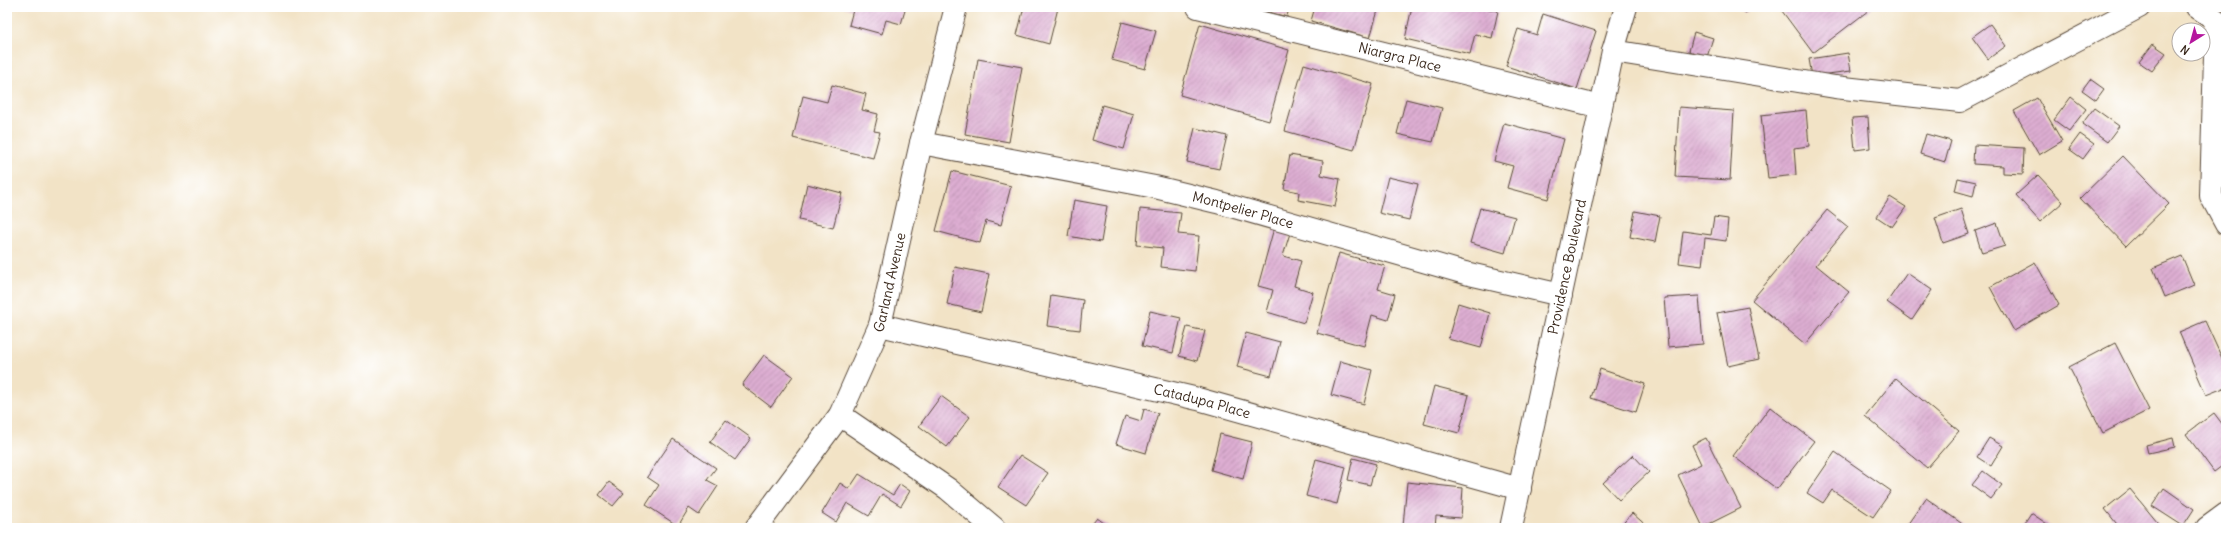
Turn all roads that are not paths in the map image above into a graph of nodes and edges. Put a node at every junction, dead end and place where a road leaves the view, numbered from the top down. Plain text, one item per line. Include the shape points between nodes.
1 (956, 7) edge
2 (1198, 7) edge
3 (1626, 7) edge
4 (2139, 7) edge
5 (2197, 7) edge
6 (2221, 16) edge
7 (1613, 52) junction
8 (1601, 107) junction
9 (921, 143) junction
10 (2226, 224) edge
11 (1561, 295) junction
12 (880, 325) junction
13 (840, 415) junction
14 (1520, 489) junction
15 (2226, 514) edge
16 (756, 528) edge
17 (994, 528) edge
18 (1511, 528) edge
19 (2207, 528) edge

1 - 9 street, Garland Avenue
2 - 8 street, Niargra Place
3 - 7 street, Providence Boulevard
4 - 7 street via 1960,101 1835,87
5 - 6 street
6 - 10 street via 2212,196
7 - 8 street, Providence Boulevard
8 - 11 street, Providence Boulevard
9 - 11 street, Montpelier Place via 1155,187 1217,202 1465,273
9 - 12 street, Garland Avenue
11 - 14 street, Providence Boulevard
12 - 13 street, Garland Avenue
12 - 14 street, Catadupa Place via 1198,399
13 - 16 street, Garland Avenue
13 - 17 street via 948,489
14 - 18 street, Providence Boulevard
15 - 19 street

